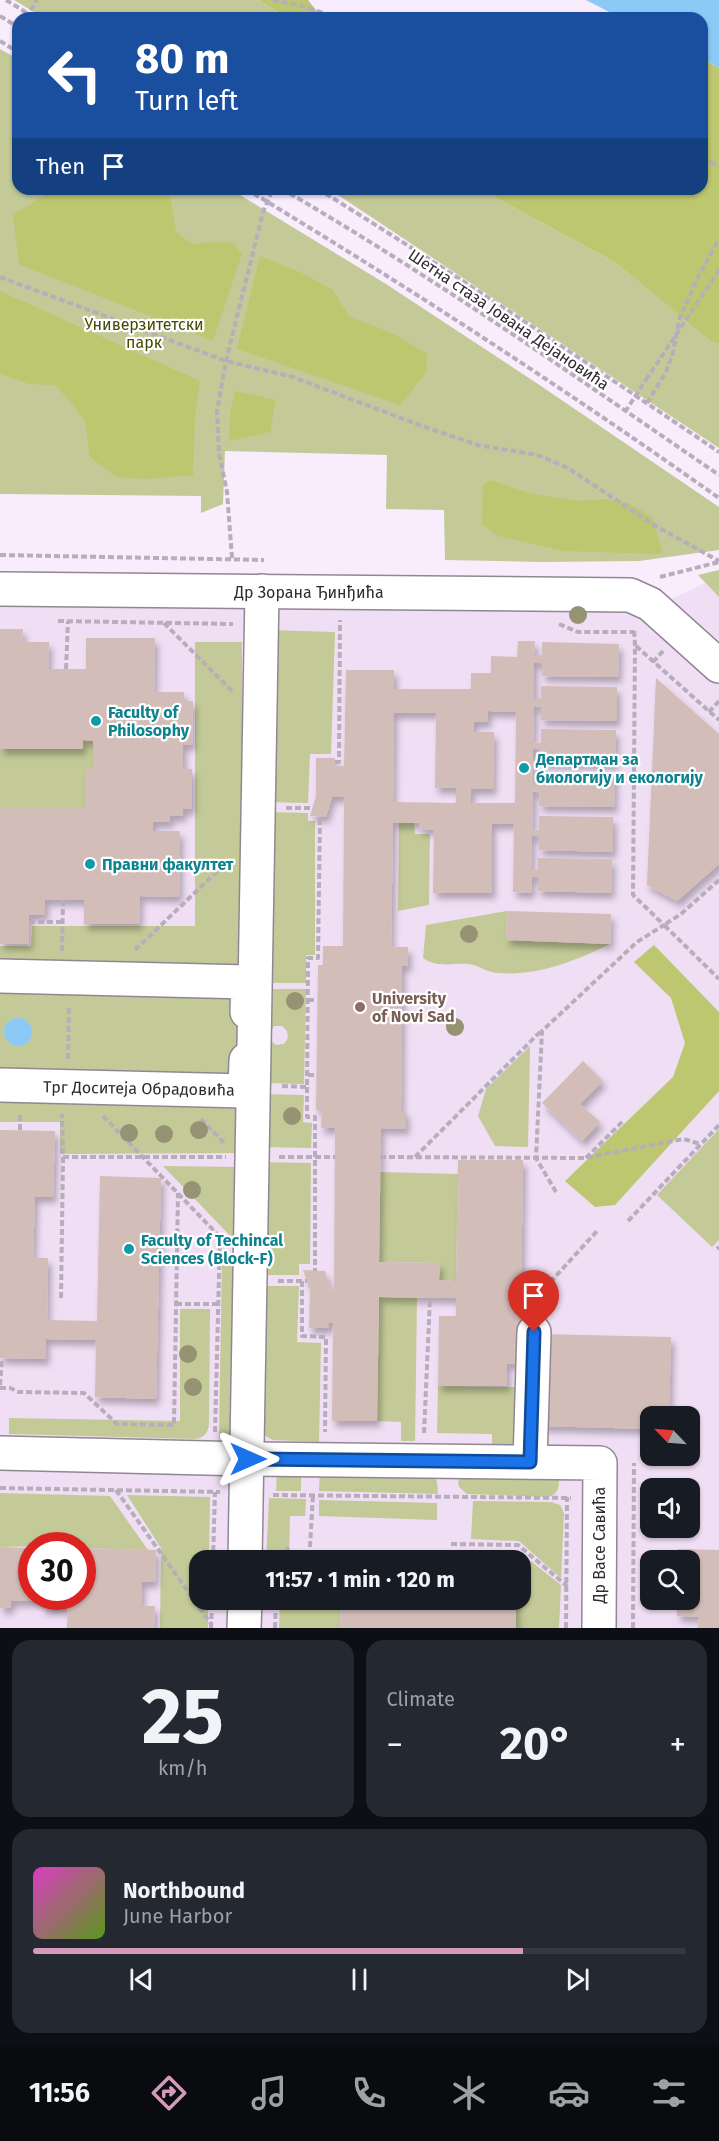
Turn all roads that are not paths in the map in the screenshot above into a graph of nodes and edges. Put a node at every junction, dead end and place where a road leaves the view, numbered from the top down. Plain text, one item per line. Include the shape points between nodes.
1 (263, 588) junction
2 (0, 589) edge
3 (719, 666) edge
4 (0, 976) edge
5 (251, 986) junction
6 (0, 1085) edge
7 (249, 1086) junction
8 (534, 1332) road end
9 (0, 1453) edge
10 (232, 1459) junction
11 (530, 1462) junction
12 (243, 1550) edge
13 (245, 1610) edge
14 (244, 1628) edge
15 (599, 1628) edge

1 - 2 street, Др Зорана Ђинђића
1 - 3 street, Др Зорана Ђинђића via 630,595 650,604
1 - 5 street
4 - 5 street via 248,982
5 - 7 street
6 - 7 street, Трг Доситеја Обрадовића via 244,1091
7 - 10 street
8 - 11 street
9 - 10 street
10 - 11 street
10 - 12 street via 231,1493
11 - 15 street, Др Васе Савића via 584,1463
13 - 14 street

